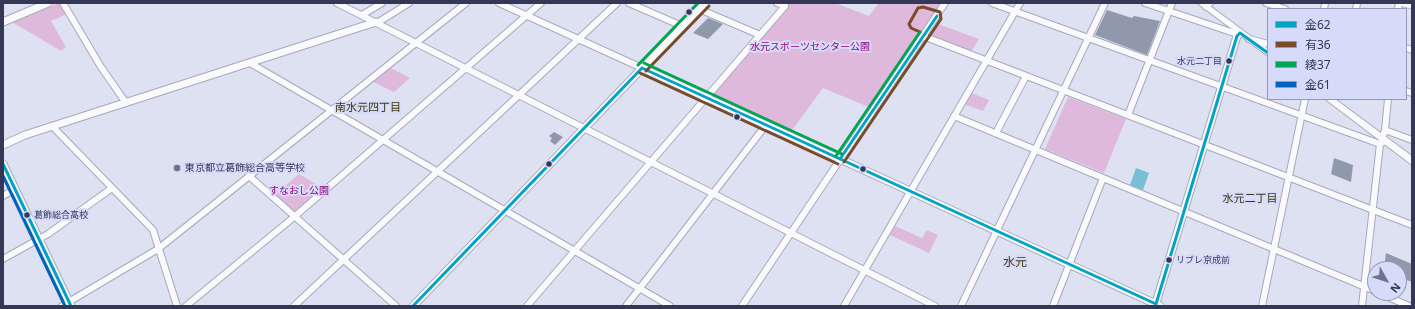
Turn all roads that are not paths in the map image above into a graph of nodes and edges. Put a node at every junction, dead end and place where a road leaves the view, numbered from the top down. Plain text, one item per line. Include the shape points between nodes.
1 (48, 3) edge
2 (63, 3) edge
3 (337, 3) edge
4 (382, 3) edge
5 (409, 3) edge
6 (466, 3) edge
7 (499, 3) edge
8 (541, 3) edge
9 (617, 3) edge
10 (628, 3) edge
11 (705, 3) edge
12 (777, 3) edge
13 (945, 3) edge
14 (992, 3) edge
15 (1020, 3) edge
16 (1105, 3) edge
17 (1145, 3) edge
18 (1172, 3) edge
19 (1266, 3) edge
20 (1404, 3) edge
21 (1206, 4) edge
22 (1412, 6) edge
23 (1282, 8) edge
24 (699, 9) junction
25 (1015, 11) junction
26 (1168, 11) junction
27 (362, 15) junction
28 (526, 16) junction
29 (3, 22) edge
30 (376, 23) junction
31 (682, 26) junction
32 (1239, 34) junction
33 (760, 35) junction
34 (923, 36) junction
35 (1088, 38) junction
36 (578, 39) junction
37 (1249, 39) junction
38 (416, 43) junction
39 (1267, 44) edge
40 (1267, 52) edge
41 (987, 60) junction
42 (1150, 60) junction
43 (250, 63) junction
44 (466, 68) junction
45 (642, 68) junction
46 (1026, 76) junction
47 (1222, 86) junction
48 (1063, 90) junction
49 (519, 95) junction
50 (706, 98) junction
51 (1305, 100) edge
52 (1331, 100) edge
53 (1388, 100) edge
54 (126, 103) junction
55 (332, 110) junction
56 (1128, 115) junction
57 (1302, 115) junction
58 (954, 116) junction
59 (766, 125) junction
60 (52, 126) junction
61 (584, 128) junction
62 (996, 133) junction
63 (1383, 138) junction
64 (383, 140) junction
65 (1412, 140) edge
66 (3, 145) edge
67 (1204, 145) junction
68 (1035, 150) junction
69 (840, 159) junction
70 (1412, 161) edge
71 (651, 162) junction
72 (3, 164) edge
73 (438, 171) junction
74 (249, 176) junction
75 (1289, 177) junction
76 (1103, 178) junction
77 (112, 188) junction
78 (15, 189) junction
79 (911, 192) junction
80 (713, 193) junction
81 (3, 196) edge
82 (505, 210) junction
83 (1373, 210) junction
84 (1184, 212) junction
85 (294, 217) junction
86 (1412, 225) edge
87 (997, 231) junction
88 (791, 233) junction
89 (39, 239) junction
90 (158, 249) junction
91 (1274, 250) junction
92 (574, 251) junction
93 (3, 259) edge
94 (343, 260) junction
95 (1069, 265) junction
96 (865, 270) junction
97 (1364, 287) junction
98 (640, 288) junction
99 (1367, 288) edge
100 (1398, 301) edge
101 (70, 304) edge
102 (1157, 305) edge
103 (62, 306) edge
104 (177, 306) edge
105 (186, 306) edge
106 (294, 306) edge
107 (396, 306) edge
108 (413, 306) edge
109 (527, 306) edge
110 (626, 306) edge
111 (670, 306) edge
112 (742, 306) edge
113 (844, 306) edge
114 (935, 306) edge
115 (961, 306) edge
116 (1053, 306) edge
117 (1262, 306) edge
118 (1362, 306) edge
119 (1410, 306) edge

1 - 29 street
2 - 54 street
3 - 27 street
4 - 27 street
5 - 30 street
6 - 38 street
7 - 28 street
8 - 28 street
9 - 36 street
10 - 31 street
11 - 24 street
12 - 33 street via 785,6
13 - 34 street
14 - 25 street
15 - 25 street
16 - 35 street
17 - 26 street
18 - 26 street
19 - 23 street
20 - 22 street
21 - 32 main road
24 - 31 street
24 - 33 street
25 - 35 street
25 - 41 street
26 - 32 street
26 - 42 street
27 - 30 street
28 - 36 street
28 - 44 street
30 - 38 street
30 - 43 street
31 - 45 street
32 - 37 main road
32 - 47 street
33 - 50 street
34 - 41 street
34 - 69 street
35 - 42 street
35 - 48 street
36 - 45 street
36 - 49 street
37 - 39 street
37 - 40 main road
38 - 44 street
38 - 55 street
41 - 46 street
41 - 58 street
42 - 47 street
42 - 56 street
43 - 54 street
43 - 55 street
44 - 49 street
44 - 64 street
45 - 50 street
45 - 61 street
46 - 48 street
46 - 62 street
47 - 57 street
47 - 67 street
48 - 56 street
48 - 68 street
49 - 61 street
49 - 73 street
50 - 59 street
50 - 71 street
51 - 57 street
52 - 63 main road
53 - 63 street
54 - 60 street
55 - 64 street
55 - 74 street
56 - 67 street
57 - 63 street
57 - 75 street
58 - 62 street
58 - 79 street
59 - 69 street
59 - 80 street
60 - 66 street
60 - 77 street
61 - 71 street
61 - 82 street
62 - 68 street
63 - 65 street
63 - 70 main road
63 - 83 street
64 - 73 street
64 - 85 street
67 - 75 street
67 - 84 street
68 - 76 street
68 - 87 street
69 - 79 street
69 - 88 street
71 - 80 street
71 - 92 street
72 - 78 street
73 - 82 street
73 - 94 street
74 - 85 street
74 - 90 street
75 - 83 street
75 - 91 street
76 - 84 street
76 - 95 street
77 - 89 street
77 - 90 street via 153,230
78 - 81 street
78 - 89 street
79 - 87 street
79 - 96 street
80 - 88 street
80 - 98 street
82 - 92 street
82 - 108 street
83 - 86 street
83 - 97 street
84 - 91 street
84 - 102 street
85 - 94 street
85 - 105 street
87 - 95 street
87 - 115 street
88 - 96 street
88 - 112 street
89 - 93 street
89 - 101 street
90 - 101 street
90 - 104 street
91 - 97 street
91 - 117 street
92 - 98 street
92 - 109 street
94 - 106 street
94 - 107 street
95 - 102 street
95 - 116 street
96 - 113 street
96 - 114 street
97 - 99 street
97 - 118 street
98 - 110 street
98 - 111 street
100 - 119 street
101 - 103 street

